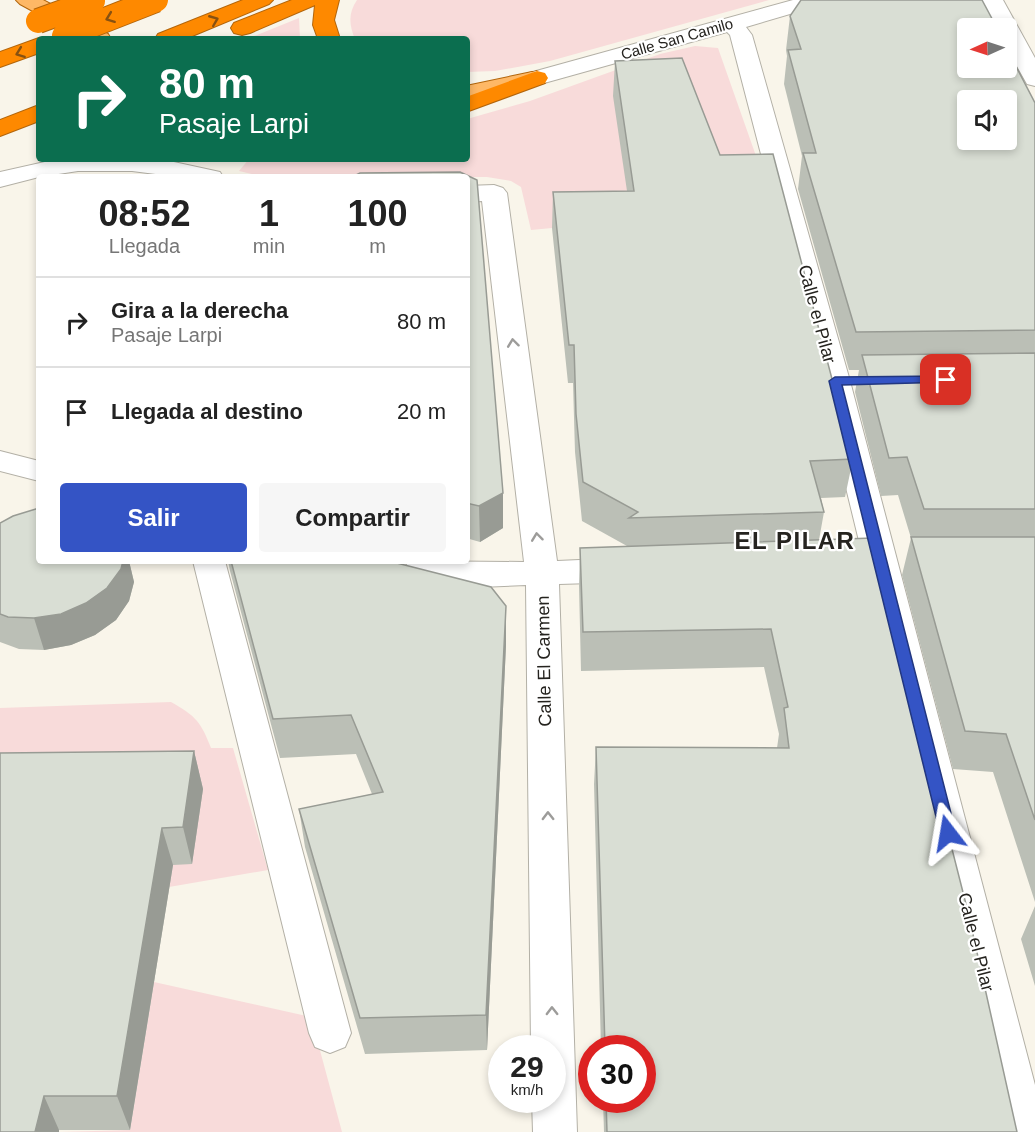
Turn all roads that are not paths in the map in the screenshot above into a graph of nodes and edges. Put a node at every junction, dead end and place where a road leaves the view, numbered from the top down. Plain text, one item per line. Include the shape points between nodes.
1 (27, 0) edge
2 (94, 0) edge
3 (156, 0) edge
4 (262, 0) edge
5 (817, 0) edge
6 (992, 0) edge
7 (320, 4) edge
8 (732, 23) junction
9 (29, 25) dead end
10 (62, 36) edge
11 (94, 36) edge
12 (173, 36) edge
13 (224, 36) edge
14 (328, 36) edge
15 (36, 46) edge
16 (0, 60) edge
17 (537, 78) junction
18 (1035, 79) edge
19 (470, 84) edge
20 (36, 92) edge
21 (470, 92) edge
22 (470, 103) edge
23 (0, 106) edge
24 (36, 113) edge
25 (36, 126) edge
26 (0, 130) edge
27 (193, 174) edge
28 (0, 180) edge
29 (480, 194) edge
30 (0, 461) edge
31 (36, 470) edge
32 (879, 562) junction
33 (915, 562) edge
34 (210, 564) edge
35 (434, 564) edge
36 (844, 564) edge
37 (658, 569) edge
38 (542, 573) junction
39 (330, 1033) dead end
40 (555, 1132) edge
41 (1025, 1132) edge

1 - 11 main road
2 - 9 highway, bridge
3 -> 10 highway, bridge
12 -> 4 highway
5 - 8 street, Calle San Camilo
6 - 18 street
7 - 13 highway
7 - 14 highway
8 - 17 street, Calle San Camilo
8 - 32 street, Calle el Pilar via 741,35 847,381
15 -> 16 highway
17 - 19 highway
17 - 21 main road
17 - 22 highway
20 - 23 highway
24 - 26 highway
25 - 26 highway
27 - 28 street via 129,163 75,164
38 -> 29 street, Calle El Carmen
30 - 31 street
32 - 33 street
32 - 36 street
32 - 41 street, Calle el Pilar
34 - 39 street
35 - 38 street via 480,575
37 - 38 street
40 -> 38 street, Calle El Carmen

